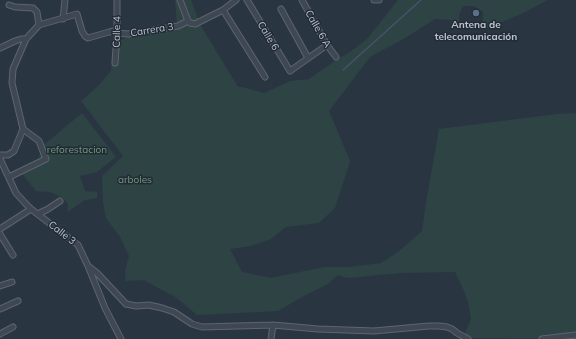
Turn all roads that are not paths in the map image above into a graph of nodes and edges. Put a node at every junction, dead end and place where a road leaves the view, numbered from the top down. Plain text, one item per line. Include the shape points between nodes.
1 (65, 0) edge
2 (117, 0) edge
3 (180, 0) edge
4 (236, 0) edge
5 (247, 0) edge
6 (302, 0) edge
7 (9, 5) dead end
8 (281, 9) dead end
9 (223, 10) junction
10 (63, 19) junction
11 (188, 21) junction
12 (39, 25) junction
13 (117, 33) junction
14 (26, 39) junction
15 (326, 45) junction
16 (0, 48) edge
17 (336, 57) dead end
18 (308, 58) junction
19 (115, 63) dead end
20 (265, 77) dead end
21 (23, 129) junction
22 (0, 155) edge
23 (0, 159) edge
24 (9, 177) junction
25 (60, 201) dead end
26 (31, 209) junction
27 (38, 214) junction
28 (0, 229) edge
29 (0, 234) edge
30 (13, 256) dead end
31 (88, 266) junction
32 (12, 282) dead end
33 (0, 286) edge
34 (18, 301) dead end
35 (0, 309) edge
36 (273, 325) junction
37 (13, 327) dead end
38 (0, 334) edge
39 (576, 335) edge
40 (121, 339) edge
41 (271, 339) edge
42 (467, 339) edge
43 (542, 339) edge

1 - 10 street
2 - 13 street, Calle 4
3 - 11 street
4 - 9 street
5 - 18 street, Calle 6 via 290,71
6 - 15 street, Calle 6 A
7 - 12 street via 33,8 37,12
8 - 18 street
9 - 11 street via 195,24
9 - 20 street
10 - 12 street, Carrera 3
10 - 13 street, Carrera 3 via 77,14 82,31 88,38 113,31
11 - 13 street, Carrera 3 via 178,26 128,34
12 - 14 street
13 - 19 street, Calle 4
14 - 16 street
14 - 21 street via 12,69 12,84
15 - 17 street, Calle 6 A
15 - 18 street
21 - 22 street via 14,151 8,155
21 - 24 street via 39,141 46,159
23 - 24 street, Calle 3
24 - 26 street, Calle 3 via 16,193
25 - 27 street
26 - 27 street, Calle 3
26 - 28 street
27 - 31 street, Calle 3 via 78,245
29 - 30 street
31 - 36 street via 97,272 126,304 162,308 202,327
31 - 40 street, Calle 3
32 - 33 street
34 - 35 street
36 - 41 street
36 - 42 street via 318,330 374,331 439,326 452,329
37 - 38 street
39 - 43 street

